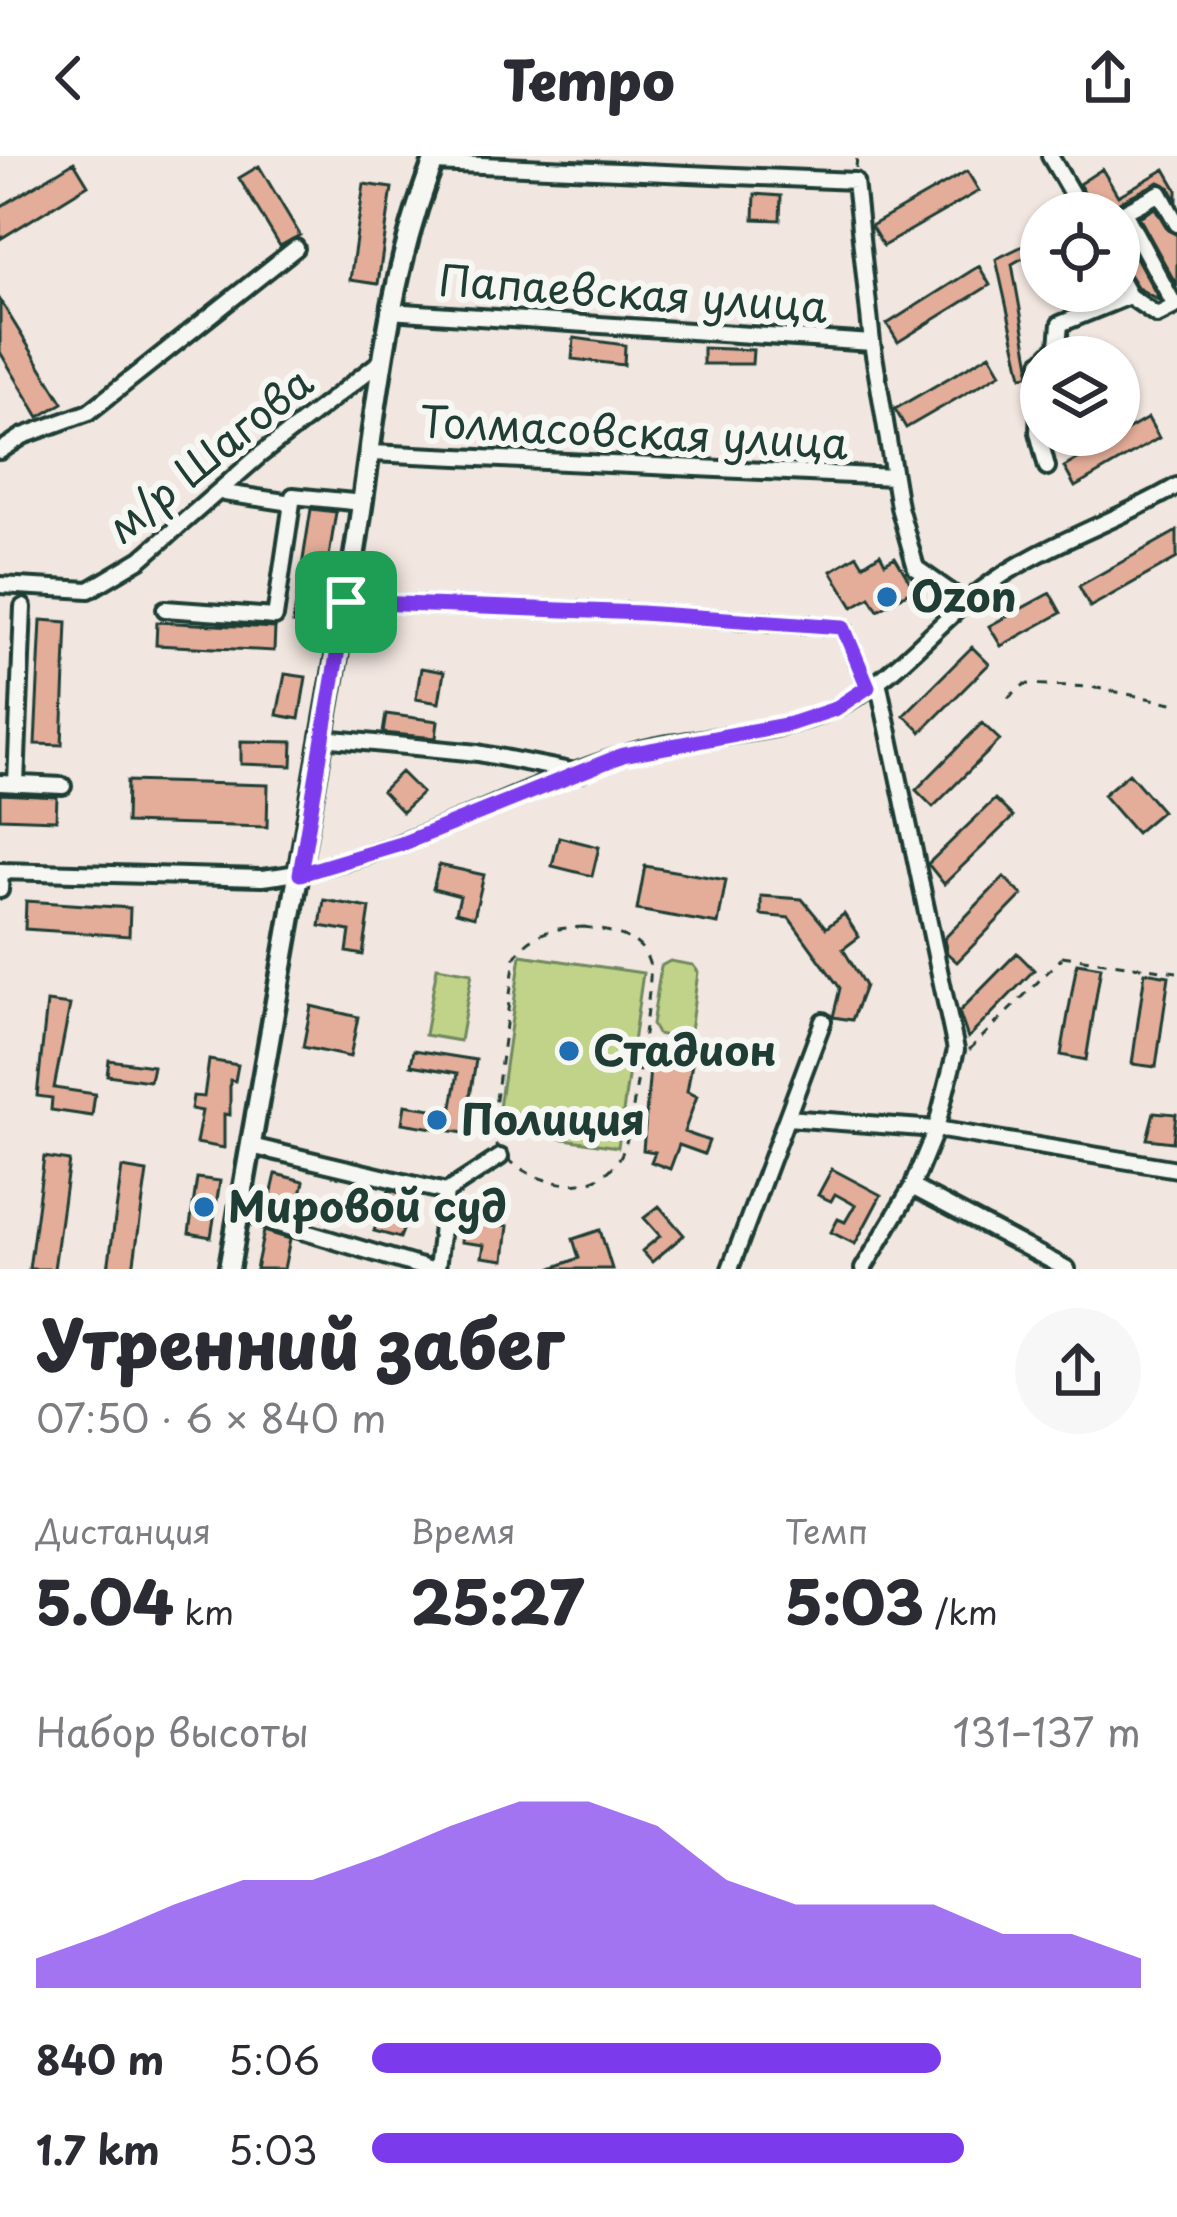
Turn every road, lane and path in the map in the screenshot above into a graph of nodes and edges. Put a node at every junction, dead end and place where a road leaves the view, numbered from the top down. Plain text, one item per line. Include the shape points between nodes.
1 (1050, 156) edge
2 (434, 159) edge
3 (1071, 192) edge
4 (1177, 224) edge
5 (296, 248) dead end
6 (1140, 304) edge
7 (1176, 305) edge
8 (389, 311) junction
9 (1090, 312) edge
10 (1059, 336) edge
11 (872, 343) junction
12 (384, 359) junction
13 (0, 452) edge
14 (371, 453) junction
15 (1044, 456) edge
16 (1047, 467) dead end
17 (894, 477) junction
18 (1177, 485) edge
19 (224, 493) dead end
20 (292, 503) junction
21 (363, 503) junction
22 (0, 585) edge
23 (346, 602) junction
24 (966, 604) junction
25 (23, 607) dead end
26 (165, 609) dead end
27 (873, 684) junction
28 (1008, 698) dead end
29 (1177, 704) edge
30 (323, 738) junction
31 (580, 772) junction
32 (8, 783) edge
33 (63, 787) dead end
34 (1, 872) edge
35 (300, 874) junction
36 (0, 890) edge
37 (1177, 972) edge
38 (823, 1021) dead end
39 (951, 1066) junction
40 (787, 1118) junction
41 (936, 1129) junction
42 (251, 1146) junction
43 (500, 1157) junction
44 (1177, 1169) edge
45 (912, 1187) junction
46 (446, 1192) junction
47 (239, 1212) junction
48 (869, 1267) edge
49 (731, 1268) edge
50 (229, 1269) edge
51 (428, 1269) edge
52 (437, 1269) edge
53 (1066, 1269) edge

1 - 3 street
2 - 8 main road
2 - 11 street via 855,182
4 - 7 street via 1160,193 1124,212
5 - 13 street via 89,412
6 - 7 street via 1156,315
8 - 11 street, Папаевская улица
8 - 12 main road
9 - 10 street via 1060,324
11 - 17 street
12 - 14 main road
12 - 22 street, м/р Шагова via 124,569 88,590
14 - 17 street, Толмасовская улица
14 - 21 main road
15 - 16 street
17 - 24 street via 916,568
18 - 24 street via 1009,571
19 - 20 street
20 - 21 street via 293,496
20 - 26 street via 275,617
21 - 23 main road
23 - 27 street via 843,627
23 - 30 main road
24 - 27 street
25 - 32 street
27 - 31 street via 835,709 790,724 623,755
27 - 39 street via 956,1050
28 - 29 path via 1025,684
30 - 31 street
30 - 35 main road
31 - 35 street via 404,843
32 - 33 street
34 - 35 street
34 - 36 street
35 - 42 main road
37 - 39 path via 1062,957
38 - 40 street
39 - 41 street
40 - 41 street
40 - 49 street
41 - 44 street
41 - 45 street
42 - 46 street
42 - 47 main road
43 - 43 path via 547,1182 570,1183 609,1169 624,1150 650,968 642,948 584,927 526,940 515,957 491,1137
43 - 46 street
45 - 48 street
45 - 53 street
46 - 52 street
47 - 50 main road
47 - 51 street

